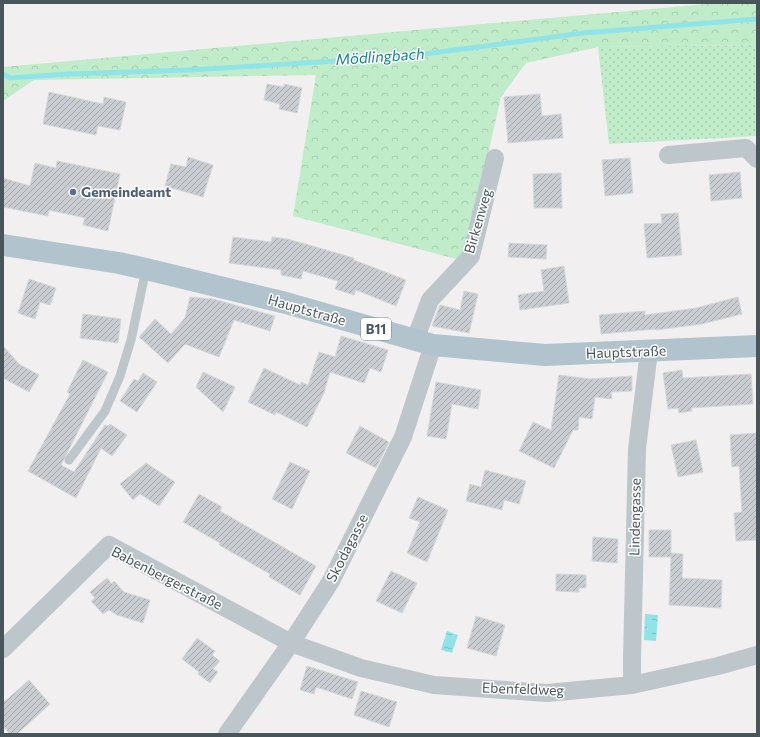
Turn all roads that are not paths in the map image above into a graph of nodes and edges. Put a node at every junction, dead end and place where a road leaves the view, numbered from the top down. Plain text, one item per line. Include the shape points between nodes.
1 (668, 155) dead end
2 (495, 158) dead end
3 (757, 159) edge
4 (3, 245) edge
5 (146, 269) junction
6 (424, 342) junction
7 (757, 346) edge
8 (649, 351) junction
9 (69, 460) dead end
10 (290, 644) junction
11 (3, 648) edge
12 (757, 655) edge
13 (632, 685) junction
14 (227, 734) edge

1 - 3 street via 746,148
2 - 6 street, Birkenweg via 471,256 430,300
4 - 5 main road, Hauptstraße / B11
5 - 6 main road, Hauptstraße / B11 via 286,303
5 - 9 lane via 131,340 117,383 105,411
6 - 8 main road, Hauptstraße / B11 via 544,355
6 - 10 street, Skodagasse via 403,437 331,581
7 - 8 main road, Hauptstraße / B11
8 - 13 street, Lindengasse via 637,449
10 - 11 street, Babenbergerstraße via 109,545
10 - 13 street, Ebenfeldweg via 361,668 434,685 547,693
10 - 14 street, Skodagasse
12 - 13 street, Ebenfeldweg

